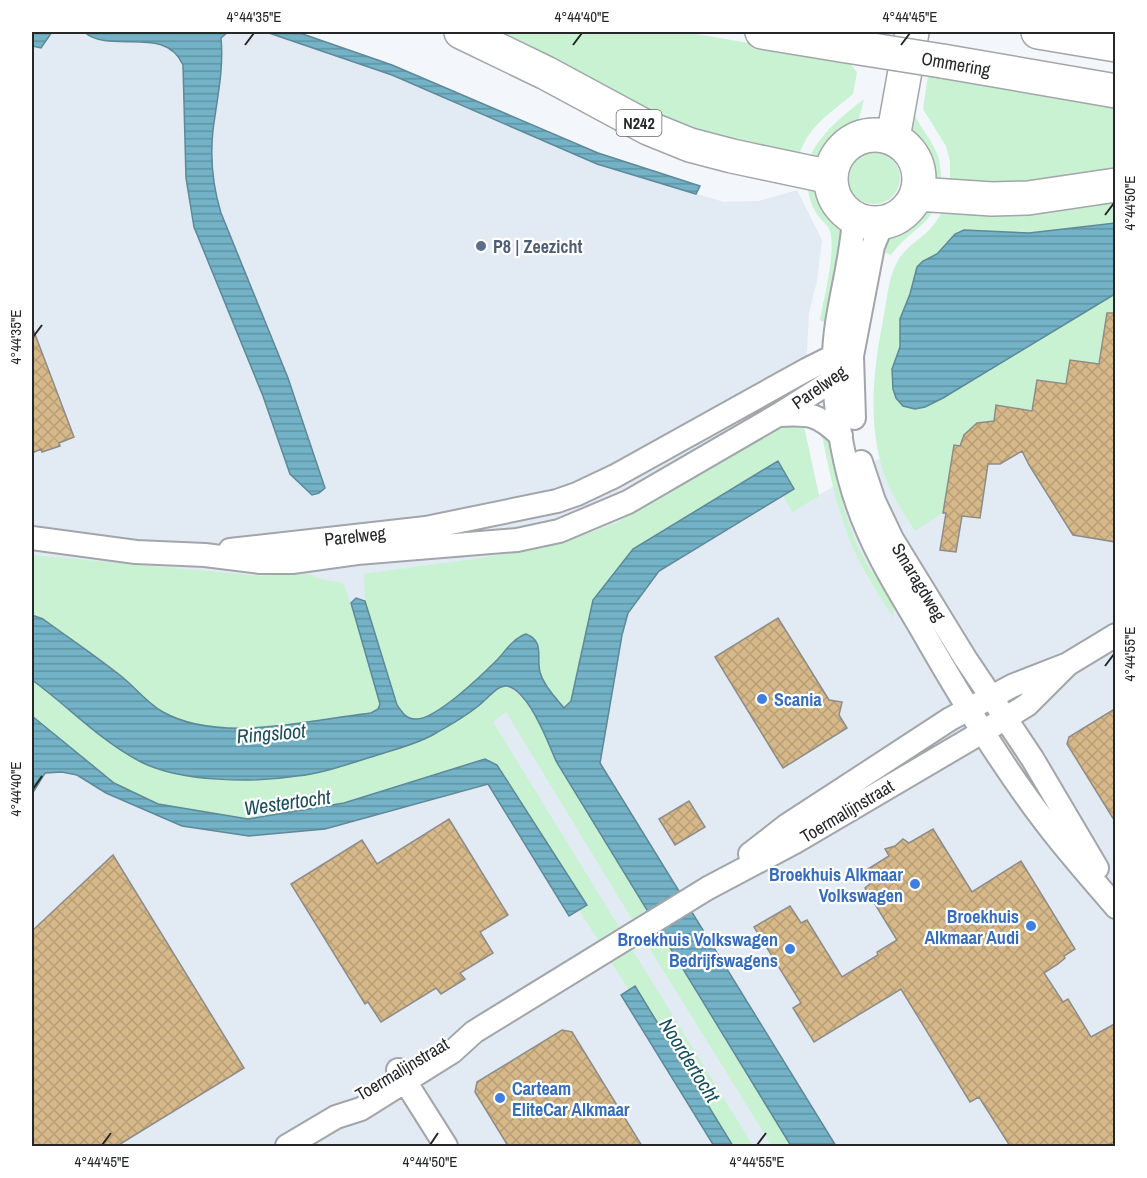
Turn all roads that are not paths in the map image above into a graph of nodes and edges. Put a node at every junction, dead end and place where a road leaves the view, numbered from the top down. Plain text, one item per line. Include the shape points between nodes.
1 (461, 32) edge
2 (762, 32) edge
3 (890, 32) edge
4 (912, 32) edge
5 (1038, 32) edge
6 (1116, 45) edge
7 (1116, 91) edge
8 (883, 136) junction
9 (831, 177) junction
10 (1116, 185) edge
11 (917, 194) junction
12 (868, 220) junction
13 (840, 367) junction
14 (778, 415) junction
15 (841, 436) junction
16 (32, 538) edge
17 (205, 555) junction
18 (1116, 635) edge
19 (1068, 664) junction
20 (991, 695) junction
21 (968, 708) junction
22 (1006, 718) junction
23 (983, 731) junction
24 (701, 892) junction
25 (1116, 907) edge
26 (401, 1075) junction
27 (287, 1146) edge
28 (446, 1146) edge

1 - 9 highway, N242 via 648,128 690,145
2 - 7 highway, Ommering, bridge
3 - 8 highway
4 - 8 highway
5 - 6 highway
8 - 9 highway via 860,137 848,143 839,153
8 - 11 highway via 904,146 913,156 919,174
9 - 12 highway via 838,204
10 - 11 highway via 992,200
11 - 12 highway via 903,213
12 - 13 street, Smaragdweg via 853,241 836,334
13 - 14 street, Parelweg
13 - 15 street, Smaragdweg
13 - 17 street, Parelweg via 806,370 615,476 557,501 426,528
13 - 20 street, Smaragdweg via 853,402 858,453 874,501 892,539
14 - 15 street via 814,416
14 - 17 street, Parelweg via 628,502 559,531 517,540 292,562
15 - 21 street, Smaragdweg via 857,502 880,556
16 - 17 street, Parelweg via 136,552
18 - 19 street
19 - 20 street, Toermalijnstraat
19 - 22 street, Toermalijnstraat via 1027,705
20 - 21 street, Toermalijnstraat
20 - 22 street, Smaragdweg
21 - 23 street, Smaragdweg
21 - 24 street, Toermalijnstraat via 786,826
22 - 23 street, Toermalijnstraat
22 - 25 street, Smaragdweg via 1096,865
23 - 24 street, Toermalijnstraat via 795,843
23 - 25 street, Smaragdweg via 1046,823
24 - 26 street, Toermalijnstraat via 474,1032 443,1040
26 - 27 street, Toermalijnstraat via 354,1096 336,1117
26 - 28 street

